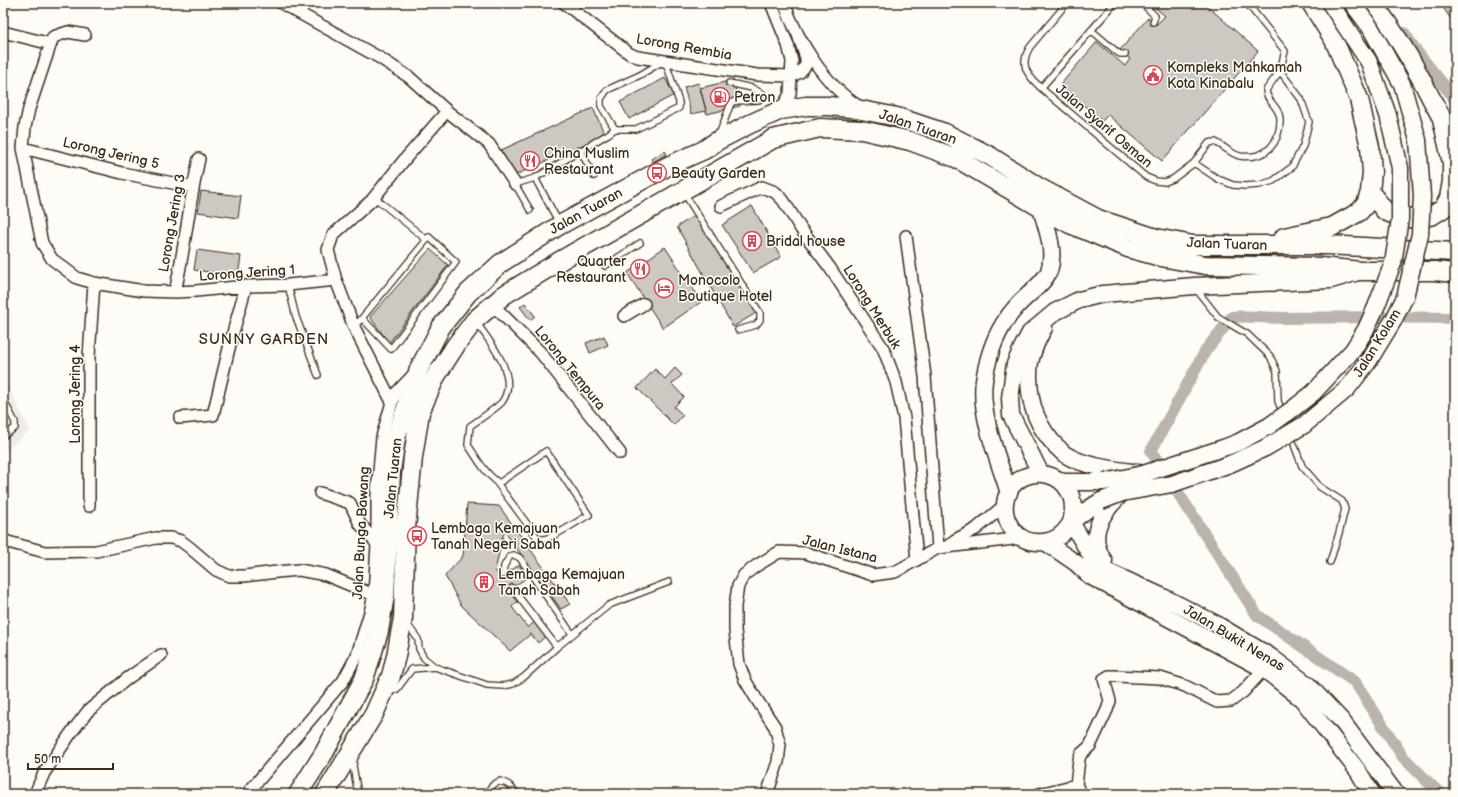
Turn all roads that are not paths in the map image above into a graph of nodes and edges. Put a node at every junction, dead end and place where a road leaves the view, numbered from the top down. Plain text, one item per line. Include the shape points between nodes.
1 (281, 3) edge
2 (564, 3) edge
3 (771, 3) edge
4 (784, 3) edge
5 (1066, 3) edge
6 (1115, 3) edge
7 (1142, 3) edge
8 (1247, 3) edge
9 (1311, 3) edge
10 (1330, 3) edge
11 (1352, 3) edge
12 (1373, 3) edge
13 (1152, 22) dead end
14 (1091, 30) junction
15 (3, 32) edge
16 (797, 32) junction
17 (85, 34) dead end
18 (51, 44) junction
19 (1124, 54) dead end
20 (665, 60) junction
21 (1280, 71) junction
22 (792, 76) junction
23 (729, 83) dead end
24 (1041, 88) junction
25 (781, 110) junction
26 (864, 110) junction
27 (447, 111) junction
28 (1442, 119) junction
29 (615, 129) junction
30 (1455, 138) edge
31 (717, 141) junction
32 (23, 148) junction
33 (580, 150) junction
34 (199, 159) dead end
35 (1194, 163) junction
36 (594, 176) dead end
37 (535, 178) junction
38 (515, 184) junction
39 (193, 187) junction
40 (683, 191) junction
41 (1370, 192) junction
42 (374, 197) junction
43 (721, 206) dead end
44 (1041, 208) junction
45 (530, 210) dead end
46 (560, 225) junction
47 (906, 236) dead end
48 (427, 240) junction
49 (640, 243) dead end
50 (1455, 244) edge
51 (1327, 245) junction
52 (1246, 246) junction
53 (1455, 252) edge
54 (604, 266) dead end
55 (1361, 271) junction
56 (1455, 273) edge
57 (336, 280) junction
58 (94, 283) junction
59 (288, 285) junction
60 (246, 286) junction
61 (1194, 286) junction
62 (175, 292) junction
63 (644, 304) dead end
64 (493, 305) junction
65 (1055, 312) junction
66 (624, 316) dead end
67 (362, 318) junction
68 (475, 320) junction
69 (354, 327) junction
70 (738, 330) dead end
71 (419, 369) junction
72 (318, 376) dead end
73 (3, 399) edge
74 (392, 402) junction
75 (180, 418) dead end
76 (3, 436) edge
77 (620, 453) dead end
78 (1041, 474) junction
79 (1107, 475) junction
80 (494, 480) junction
81 (1062, 482) junction
82 (320, 493) dead end
83 (1007, 499) junction
84 (89, 506) dead end
85 (1102, 507) junction
86 (1071, 522) junction
87 (1023, 538) junction
88 (3, 539) edge
89 (1045, 542) junction
90 (377, 544) junction
91 (943, 547) junction
92 (917, 560) junction
93 (1330, 562) dead end
94 (503, 575) dead end
95 (1121, 577) junction
96 (669, 582) dead end
97 (512, 588) dead end
98 (374, 595) junction
99 (403, 618) junction
100 (572, 634) junction
101 (557, 647) junction
102 (161, 655) dead end
103 (396, 656) junction
104 (435, 667) junction
105 (1264, 668) junction
106 (364, 679) junction
107 (384, 695) junction
108 (359, 737) junction
109 (1078, 790) edge
110 (35, 794) edge
111 (247, 794) edge
112 (298, 794) edge
113 (324, 794) edge
114 (358, 794) edge
115 (485, 794) edge
116 (517, 794) edge
117 (766, 794) edge
118 (1039, 794) edge
119 (1372, 794) edge
120 (1396, 794) edge

1 - 27 street via 380,58 409,77
2 - 20 street, Lorong Rembia via 630,54
3 - 22 street via 790,52
4 - 16 street
5 - 24 lane, Jalan Syarif Osman via 1025,54 1026,71
6 - 14 lane
7 - 13 lane via 1154,14
8 - 21 lane via 1285,51
9 - 41 main road via 1334,40 1360,99 1370,147
10 - 79 main road, Jalan Kolam, bridge via 1369,62 1388,115 1400,168 1400,219 1393,263 1366,329 1352,350 1313,393 1269,426 1239,442 1143,474
11 - 85 main road, Jalan Kolam, bridge via 1370,27 1402,84 1418,140 1422,196 1420,234 1405,297 1368,362 1346,389 1304,425 1265,448 1230,464 1172,484 1122,493
12 - 28 main road via 1408,55
14 - 19 lane via 1117,52
14 - 24 lane
15 - 18 street
16 - 22 street via 806,65
16 - 26 street via 819,69 850,101
17 - 18 street via 59,34 53,37
18 - 32 street via 29,109
20 - 22 street, Lorong Rembia via 757,75
20 - 29 lane via 607,90 601,99 601,106
20 - 29 lane via 679,108 636,129
21 - 35 lane, Jalan Syarif Osman via 1266,90 1280,115 1274,143 1265,152 1251,157 1238,156 1212,142
21 - 35 lane via 1301,99 1309,122 1303,146 1292,167 1272,181 1245,186 1233,185 1218,179
22 - 25 street via 790,94
23 - 31 lane via 752,88 763,94 759,100 732,103
24 - 35 lane, Jalan Syarif Osman via 1146,177 1156,182 1173,179
25 - 26 main road, Jalan Tuaran via 806,106
25 - 31 main road, Jalan Tuaran
26 - 52 main road, Jalan Tuaran via 898,117 945,133 1098,219 1156,238 1193,245
27 - 38 street via 489,144
27 - 42 street
28 - 30 main road
28 - 41 main road via 1452,163 1452,181 1444,208 1433,216 1416,219 1397,216 1385,211
29 - 33 lane
31 - 46 main road, Jalan Tuaran
32 - 39 street, Lorong Jering 5 via 122,173
32 - 58 street, Lorong Jering 1 via 42,243 58,264 77,278
33 - 36 lane
33 - 37 lane
34 - 39 street, Lorong Jering 3
37 - 38 lane
37 - 46 lane
38 - 45 lane
39 - 62 street, Lorong Jering 3
40 - 44 main road, Jalan Tuaran via 772,140 820,128 862,130 910,141 956,158
40 - 64 main road, Jalan Tuaran via 563,259 504,295
40 - 70 lane via 760,313 760,320 756,325
41 - 52 main road via 1366,204 1359,212 1332,227
42 - 48 lane
42 - 57 street via 333,235 328,250
43 - 92 street, Lorong Merbuk via 762,187 775,192 783,200 883,348 896,382 904,418
44 - 55 main road, Jalan Tuaran via 1098,236 1161,257 1205,265 1320,267
44 - 83 main road via 1051,247 1049,270 1002,327 989,355 984,382 984,413
46 - 71 main road, Jalan Tuaran via 501,263 468,293 441,327
47 - 91 street via 925,376
48 - 67 lane
48 - 67 lane via 429,237 456,262 391,349
49 - 54 lane
50 - 51 main road
51 - 52 main road, Jalan Tuaran
51 - 53 main road, Jalan Tuaran
55 - 56 main road, Jalan Tuaran
55 - 61 main road via 1331,280
57 - 59 street, Lorong Jering 1
57 - 69 street
58 - 62 street, Lorong Jering 1 via 144,291
58 - 84 street, Lorong Jering 4 via 89,356
59 - 60 street, Lorong Jering 1
59 - 72 lane via 296,318
60 - 62 street, Lorong Jering 1
60 - 75 street via 213,415
61 - 65 main road via 1103,294 1079,300
61 - 93 lane via 1218,316 1247,334 1270,356 1277,371 1278,401 1302,466 1320,487 1342,501 1345,509
63 - 66 street
64 - 68 main road, Jalan Tuaran
64 - 77 street, Lorong Tempura via 540,352
65 - 78 main road via 1030,334 1023,346 1015,364 1010,398 1012,415
65 - 79 main road via 1039,336 1030,363 1029,385 1032,404 1039,424 1065,455
67 - 69 lane
68 - 80 lane via 505,367 506,375 506,394 501,403 470,426 468,445
68 - 99 main road, Jalan Tuaran via 436,376 420,412 406,528
69 - 74 street
71 - 74 street, Jalan Bunga Bawang via 397,392
71 - 106 main road, Jalan Tuaran via 396,438 391,472 385,595 379,631
73 - 76 lane via 15,422 15,428
74 - 90 street, Jalan Bunga Bawang via 382,437 377,493
78 - 81 main road via 1052,476
78 - 83 main road via 1019,480 1011,488
79 - 81 main road, Jalan Kolam
80 - 80 lane via 499,483 546,451 589,514 553,536 540,539
81 - 86 main road via 1069,490 1073,501 1074,512
82 - 90 street via 350,503 360,524
83 - 87 main road via 1005,510 1008,521 1014,531
83 - 91 street, Jalan Istana via 976,529
85 - 86 main road, Jalan Kolam via 1089,508
85 - 95 main road via 1096,545 1104,561
86 - 89 main road via 1065,532
86 - 95 main road, Jalan Bukit Nenas via 1097,563 1106,571
87 - 89 main road
87 - 91 street, Jalan Istana
88 - 98 street via 45,552 96,551 156,538 171,538 180,541 216,570 229,576 299,570 326,575
89 - 105 main road, Jalan Bukit Nenas via 1090,576
90 - 98 street, Jalan Bunga Bawang
91 - 92 street, Jalan Istana
92 - 117 street, Jalan Istana via 895,572 873,575 806,553 778,552 744,575 738,586 735,606 739,664 745,680 776,727 780,745 778,762
94 - 100 lane via 504,566 510,556 520,558
95 - 120 main road, Jalan Bukit Nenas via 1216,624 1271,657 1308,685 1341,720
96 - 100 lane via 609,605
97 - 101 lane
98 - 111 street, Jalan Bunga Bawang via 357,655 343,681
99 - 103 main road, Jalan Tuaran
99 - 104 lane via 418,639 419,649 424,658
100 - 101 lane
101 - 104 lane via 524,677 508,685 488,685
102 - 110 street via 88,711 44,773
103 - 106 main road via 389,658
103 - 107 main road, Jalan Tuaran
104 - 107 lane via 412,669 396,689
105 - 109 street via 1232,701 1217,702 1185,686 1160,678 1109,676 1104,679 1110,701 1090,746 1079,759
105 - 119 main road, Jalan Bukit Nenas via 1302,699 1358,771
106 - 112 main road, Jalan Tuaran via 324,753
107 - 108 main road, Jalan Tuaran
108 - 113 main road, Jalan Tuaran
108 - 114 lane via 353,766
109 - 118 street
115 - 116 lane via 494,784 501,781

